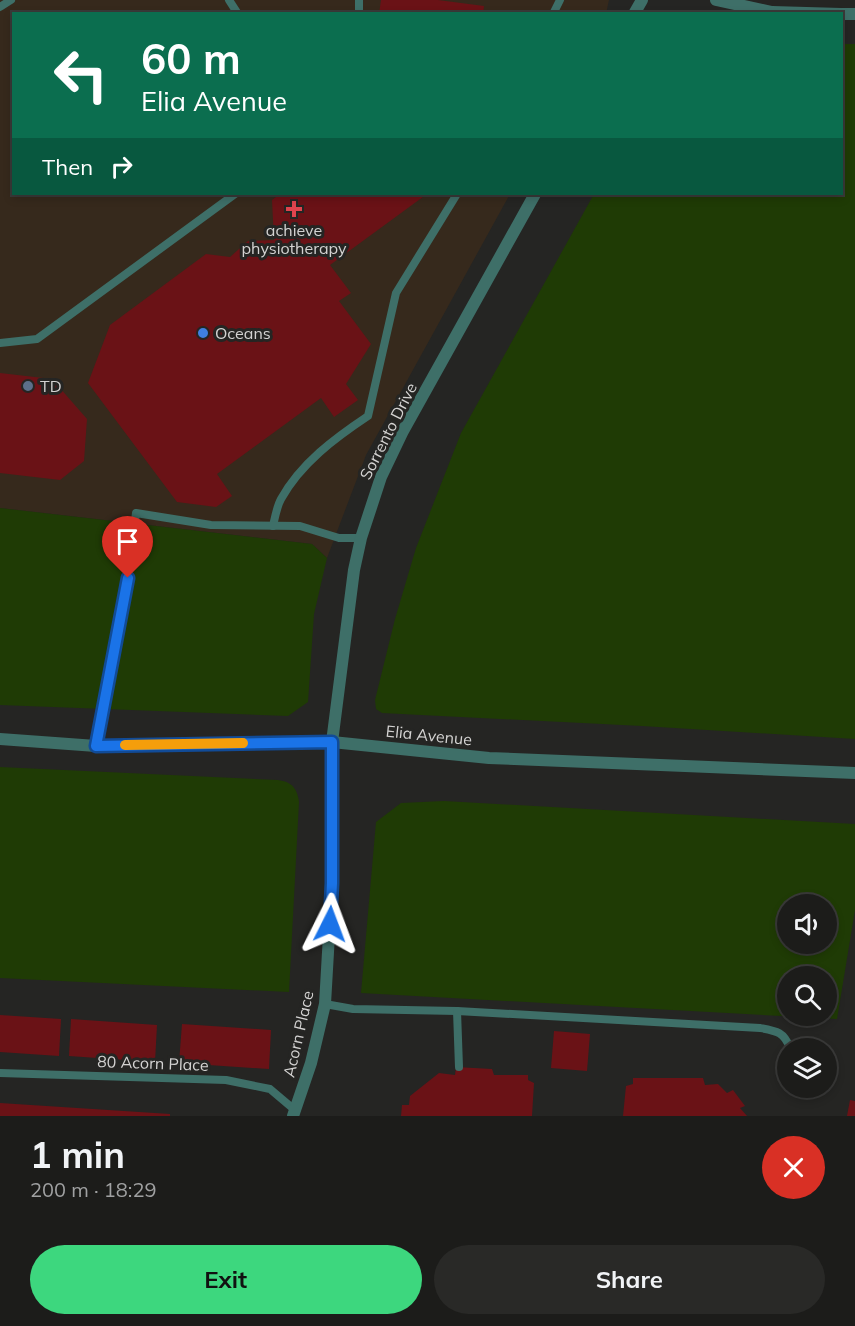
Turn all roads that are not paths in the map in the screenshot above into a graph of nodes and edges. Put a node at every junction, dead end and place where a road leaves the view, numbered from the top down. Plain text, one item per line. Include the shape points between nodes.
1 (11, 0) edge
2 (716, 0) edge
3 (0, 7) edge
4 (772, 12) edge
5 (234, 195) edge
6 (455, 195) edge
7 (534, 195) edge
8 (0, 343) edge
9 (273, 525) junction
10 (361, 538) junction
11 (0, 739) edge
12 (332, 742) junction
13 (96, 746) junction
14 (855, 773) edge
15 (325, 1004) junction
16 (457, 1011) junction
17 (786, 1038) edge
18 (459, 1067) dead end
19 (0, 1073) edge
20 (295, 1113) edge

1 - 3 lane
2 - 4 street
5 - 8 lane via 37,339
6 - 9 lane via 396,293 368,416 338,435 301,469 280,500
7 - 10 street, Sorrento Drive via 403,431 381,477
9 - 10 lane via 300,526 339,538
9 - 13 lane via 211,525 136,513 125,600
10 - 12 street, Sorrento Drive
11 - 13 street, Elia Avenue
12 - 13 street, Elia Avenue
12 - 14 street, Elia Avenue via 489,758
12 - 15 street, Acorn Place via 332,883
15 - 16 lane via 353,1009
15 - 20 street, Acorn Place
16 - 17 lane via 760,1028
16 - 18 lane
19 - 20 lane, 80 Acorn Place via 226,1080 270,1089

